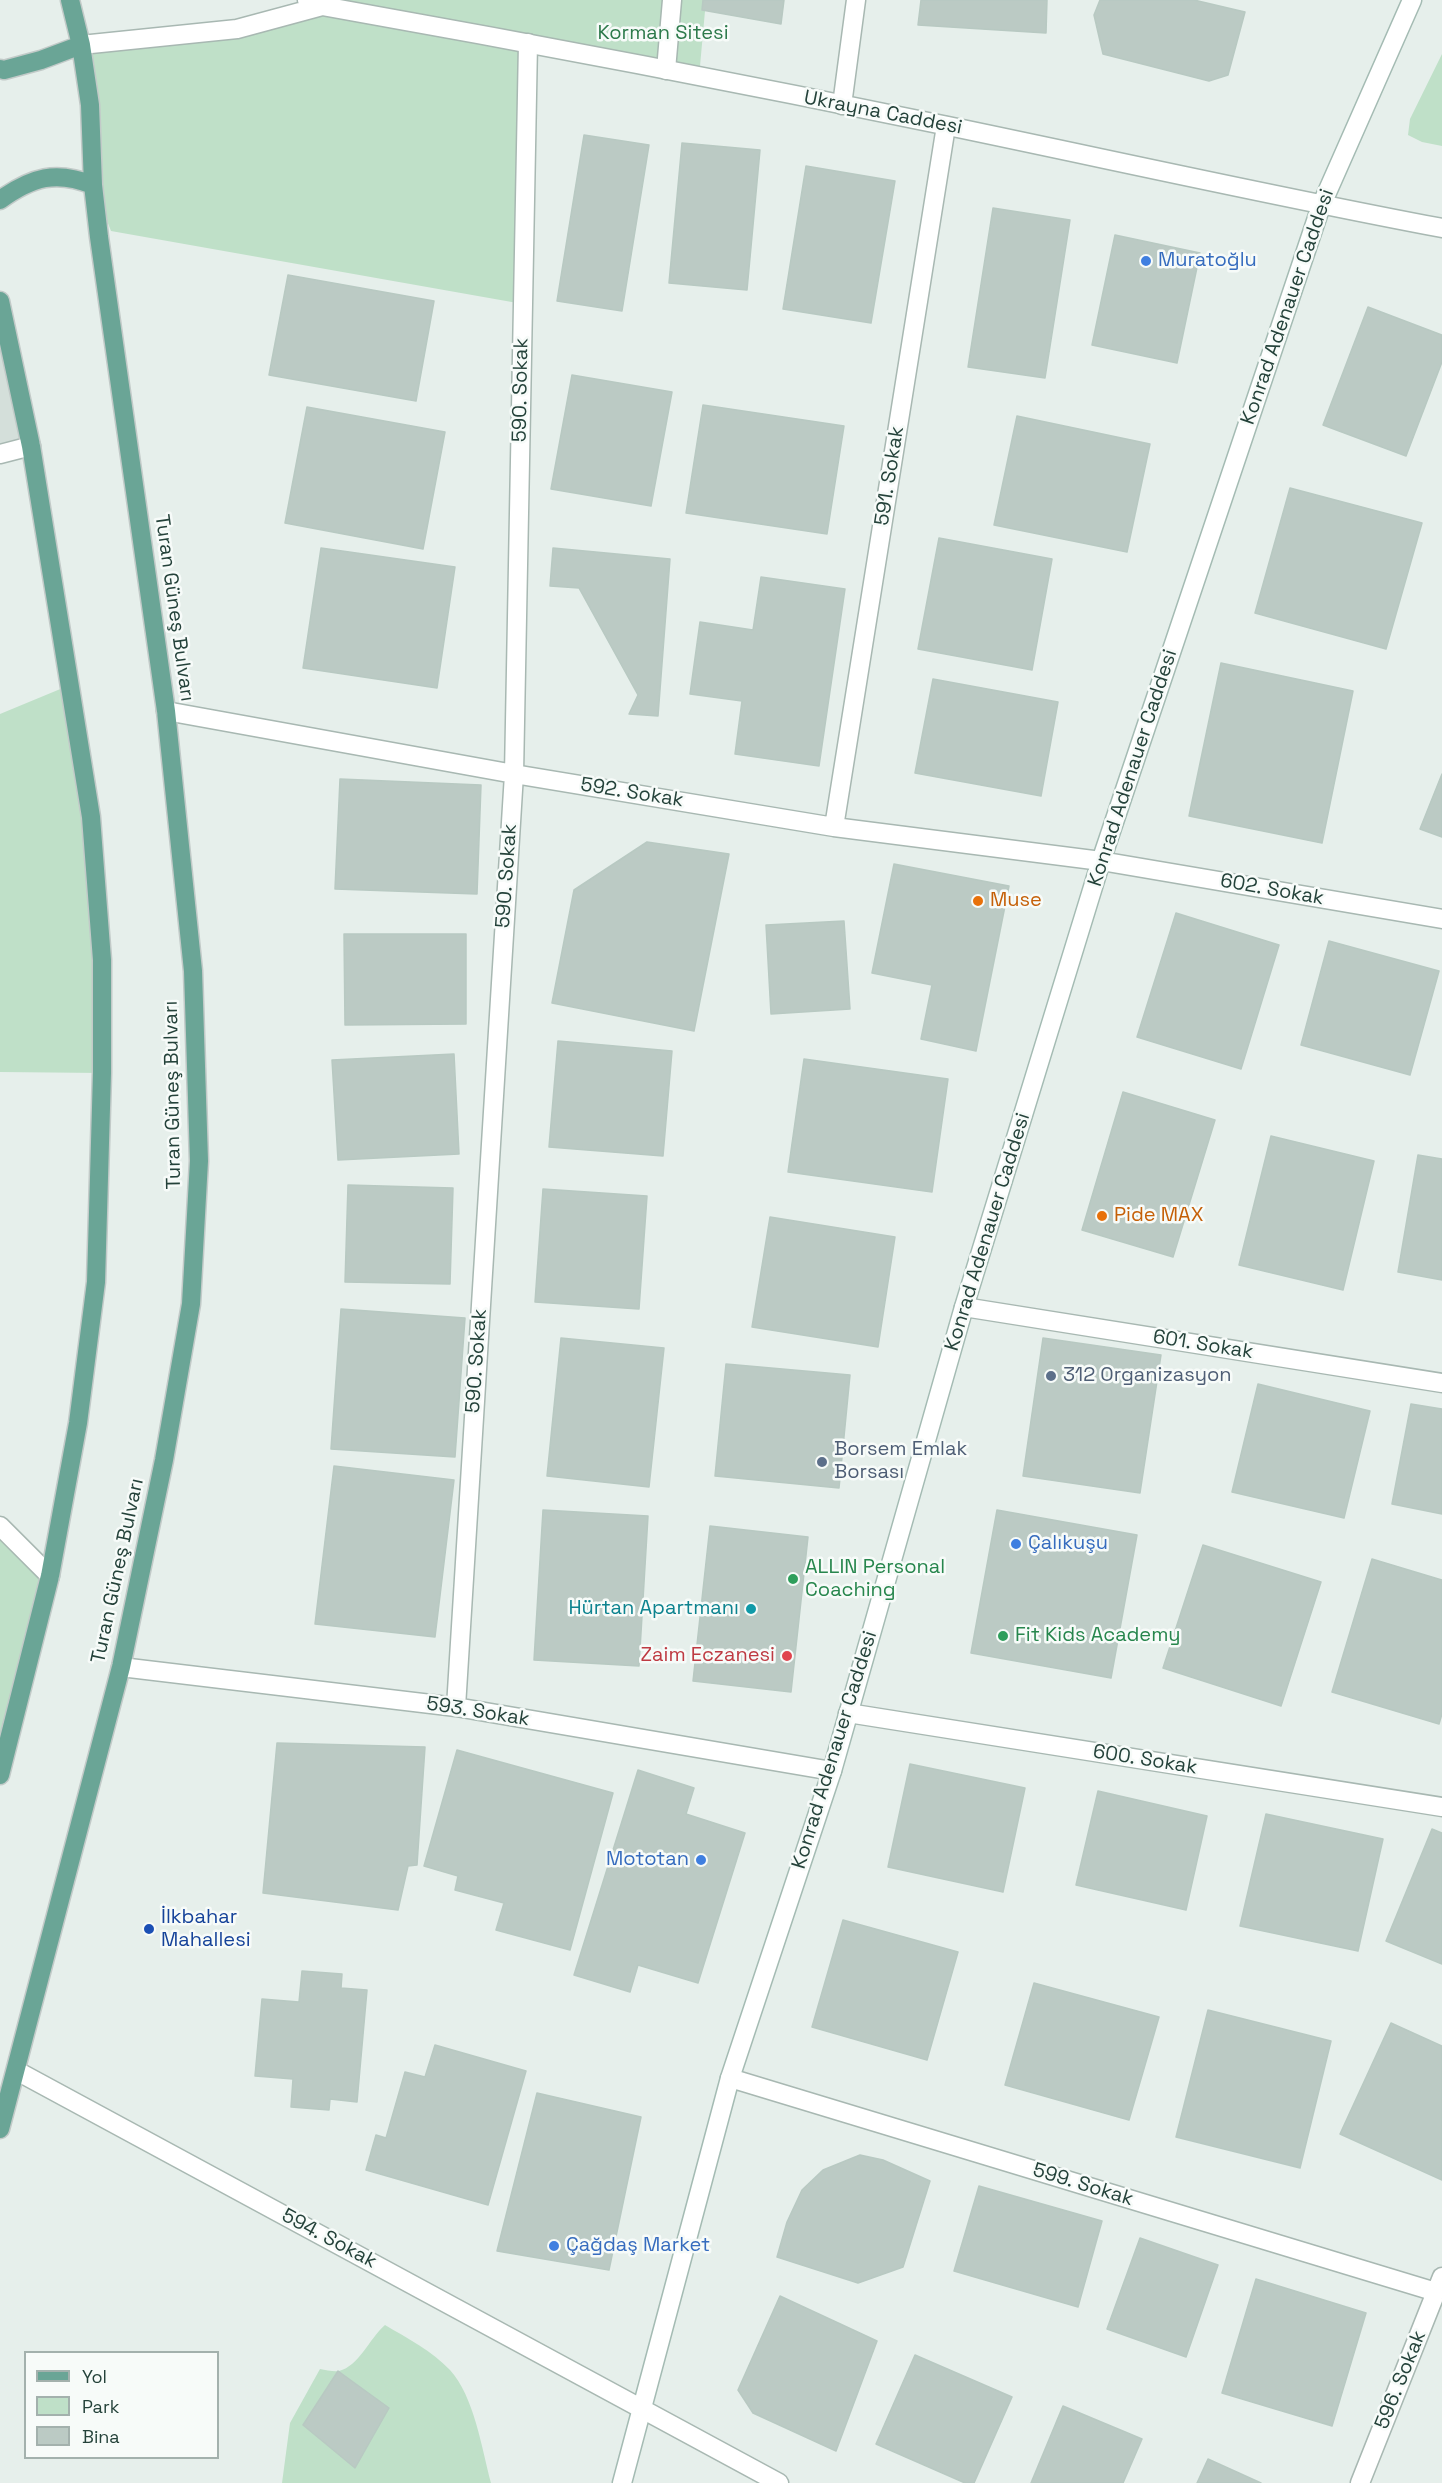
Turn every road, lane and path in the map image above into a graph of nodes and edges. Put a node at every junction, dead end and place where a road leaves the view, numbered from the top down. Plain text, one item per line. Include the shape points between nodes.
1 (70, 0) edge
2 (672, 0) edge
3 (856, 0) edge
4 (1412, 0) edge
5 (315, 3) edge
6 (528, 43) junction
7 (81, 45) junction
8 (0, 69) edge
9 (666, 70) junction
10 (842, 105) junction
11 (946, 126) junction
12 (93, 185) junction
13 (0, 200) edge
14 (1321, 206) junction
15 (1442, 228) edge
16 (0, 301) edge
17 (31, 446) junction
18 (0, 454) edge
19 (166, 711) junction
20 (514, 774) junction
21 (834, 827) junction
22 (1101, 861) junction
23 (1442, 919) edge
24 (964, 1307) junction
25 (1442, 1383) edge
26 (0, 1526) edge
27 (50, 1576) junction
28 (121, 1666) junction
29 (456, 1707) junction
30 (848, 1713) junction
31 (4, 1748) edge
32 (832, 1772) junction
33 (0, 1775) edge
34 (1442, 1807) edge
35 (17, 2071) junction
36 (730, 2078) junction
37 (0, 2129) edge
38 (1439, 2284) edge
39 (642, 2408) junction
40 (622, 2483) edge
41 (779, 2483) edge
42 (1360, 2483) edge

1 - 7 main road, Turan Güneş Bulvarı
2 - 9 street
3 - 10 street
4 - 14 street, Konrad Adenauer Caddesi
5 - 6 street, Ukrayna Caddesi
5 - 7 street, Ukrayna Caddesi via 237,29
6 - 9 street, Ukrayna Caddesi
6 - 20 street, 590. Sokak
7 - 8 main road via 41,60
7 - 12 main road, Turan Güneş Bulvarı via 90,105
9 - 10 street, Ukrayna Caddesi
10 - 11 street, Ukrayna Caddesi
11 - 14 street, Ukrayna Caddesi
11 - 21 street, 591. Sokak
12 - 13 main road via 75,178 43,178 28,182
12 - 19 main road, Turan Güneş Bulvarı
14 - 15 street, Ukrayna Caddesi
14 - 22 street, Konrad Adenauer Caddesi
16 - 17 main road
17 - 18 street
17 - 27 main road via 91,817 102,960 96,1282 78,1423
19 - 20 street, 592. Sokak
19 - 28 main road, Turan Güneş Bulvarı via 193,971 199,1161 191,1304 164,1460
20 - 21 street, 592. Sokak
20 - 29 street, 590. Sokak
21 - 22 street, 592. Sokak
22 - 23 street, 602. Sokak
22 - 24 street, Konrad Adenauer Caddesi
24 - 25 street, 601. Sokak
24 - 30 street, Konrad Adenauer Caddesi
26 - 27 street
27 - 31 main road
28 - 29 street, 593. Sokak
28 - 35 main road, Turan Güneş Bulvarı
29 - 32 street, 593. Sokak
30 - 32 street, Konrad Adenauer Caddesi
30 - 34 street, 600. Sokak
31 - 33 main road
32 - 36 street, Konrad Adenauer Caddesi
35 - 37 main road, Turan Güneş Bulvarı
35 - 39 street, 594. Sokak
36 - 38 street, 599. Sokak
36 - 39 street, Konrad Adenauer Caddesi
38 - 42 street, 596. Sokak
39 - 40 street, Konrad Adenauer Caddesi
39 - 41 street, 594. Sokak

